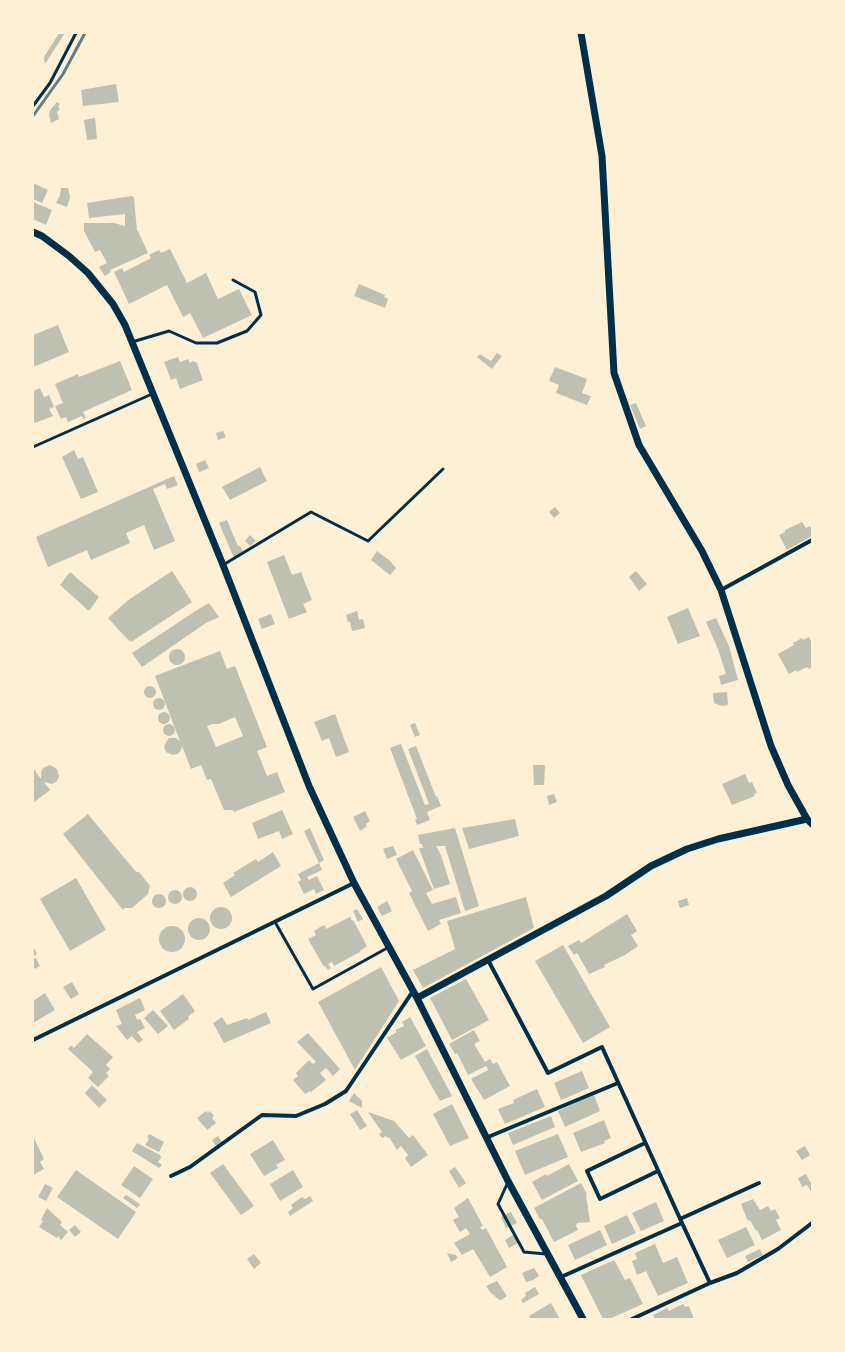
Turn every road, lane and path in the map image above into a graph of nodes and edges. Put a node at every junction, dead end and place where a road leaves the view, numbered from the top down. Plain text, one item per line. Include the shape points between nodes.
1 (76, 33) edge
2 (581, 33) edge
3 (33, 106) edge
4 (33, 232) edge
5 (233, 280) dead end
6 (132, 342) junction
7 (153, 393) junction
8 (33, 447) edge
9 (443, 469) dead end
10 (812, 540) edge
11 (223, 565) junction
12 (721, 590) junction
13 (810, 821) edge
14 (354, 883) junction
15 (276, 922) junction
16 (389, 947) junction
17 (488, 960) junction
18 (412, 991) junction
19 (416, 998) junction
20 (33, 1040) edge
21 (618, 1083) junction
22 (488, 1137) junction
23 (645, 1143) junction
24 (658, 1171) junction
25 (171, 1176) dead end
26 (508, 1181) junction
27 (760, 1183) dead end
28 (681, 1221) junction
29 (812, 1223) edge
30 (548, 1254) junction
31 (561, 1277) junction
32 (710, 1283) junction
33 (583, 1319) edge
34 (632, 1319) edge

1 - 3 lane via 50,83
2 - 12 street via 602,156 614,373 639,445 702,551
4 - 6 street via 42,236 88,272 113,304
5 - 6 lane via 255,292 261,315 247,331 216,343 196,343 170,331
6 - 7 street
7 - 8 lane
7 - 11 street
9 - 11 lane via 368,541 310,512
10 - 12 street
11 - 14 street via 309,786
12 - 13 street via 771,746 788,785
13 - 17 street via 718,839 687,849 651,866 606,896
14 - 15 street
14 - 16 street
15 - 16 lane via 313,989
15 - 20 street
16 - 18 street
17 - 19 street
17 - 21 street via 548,1073 602,1047
18 - 19 street
18 - 25 street via 346,1091 325,1104 296,1116 262,1115 190,1167
19 - 22 street
21 - 22 street
21 - 23 street
22 - 26 street
23 - 24 street
23 - 24 street via 587,1171 600,1199
24 - 28 street
26 - 30 street
26 - 30 lane via 498,1204 524,1252
27 - 28 street
28 - 31 street
28 - 32 street
29 - 32 street via 778,1249 737,1273
30 - 31 street
31 - 33 street
32 - 34 street

